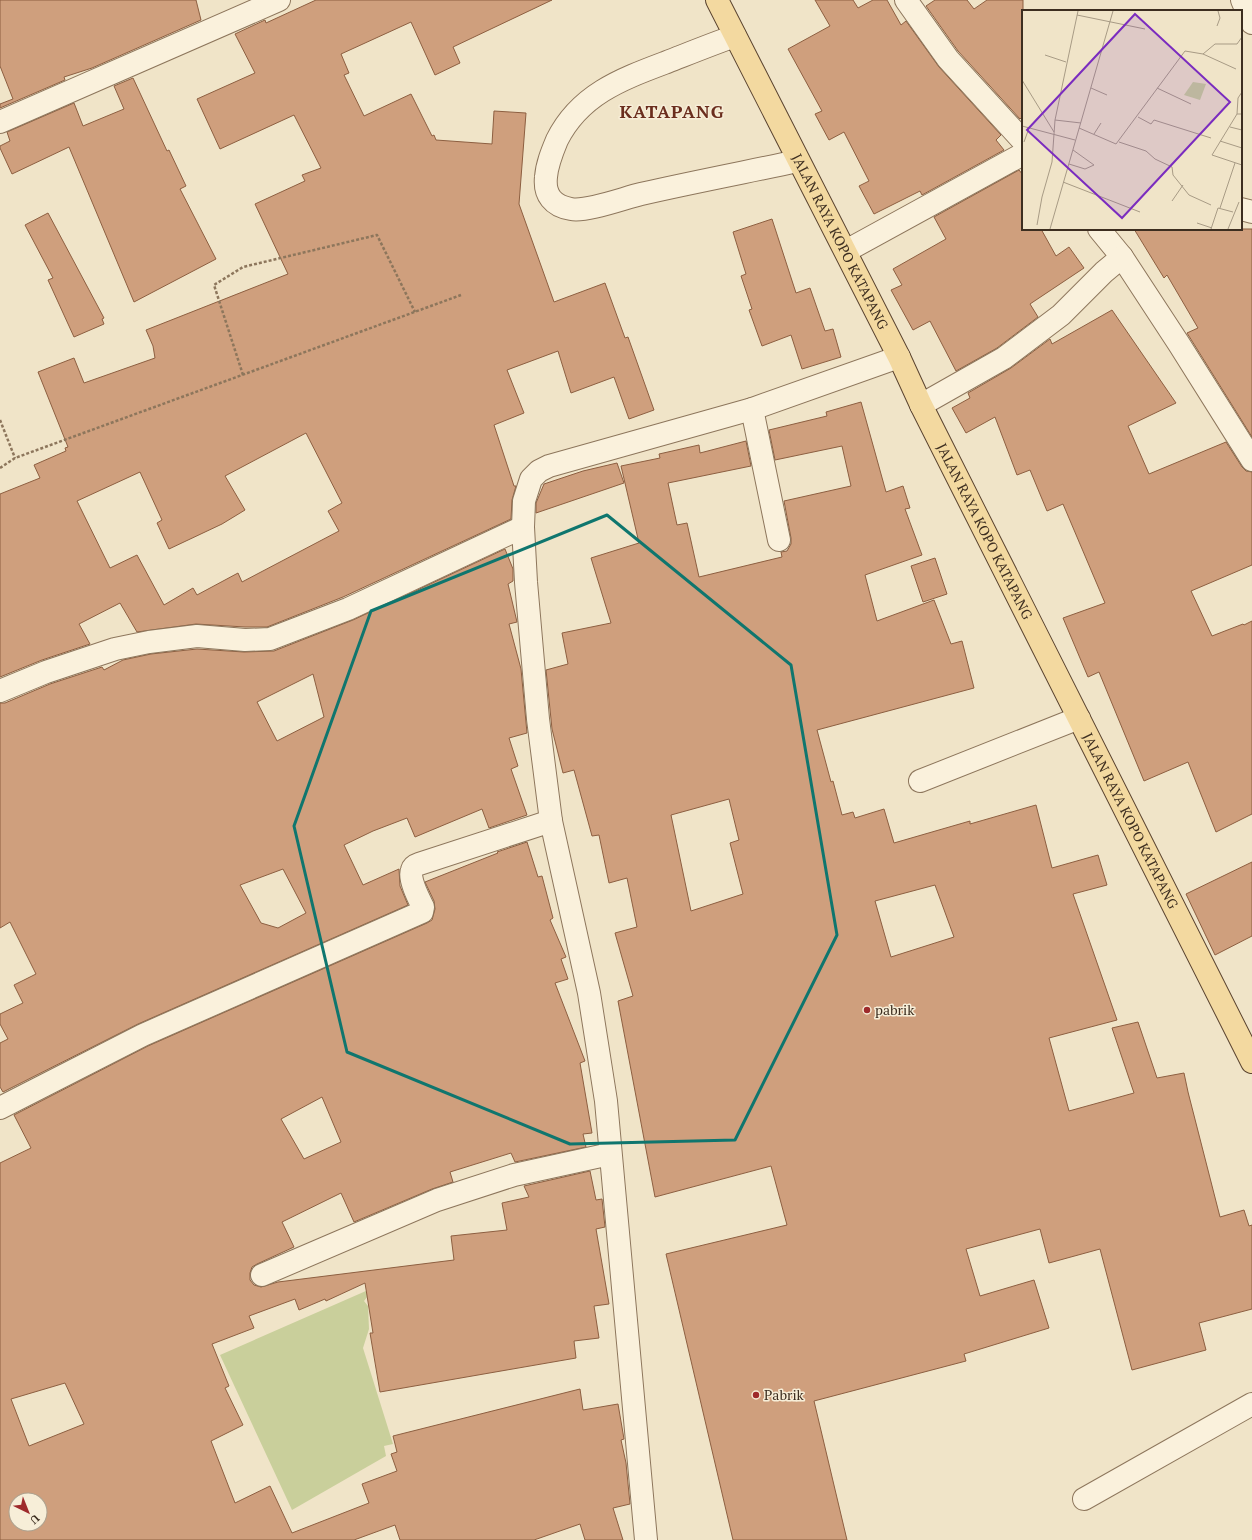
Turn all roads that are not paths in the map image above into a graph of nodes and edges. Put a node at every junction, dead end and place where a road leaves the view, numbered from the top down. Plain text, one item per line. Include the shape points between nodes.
1 (279, 0) edge
2 (717, 0) edge
3 (906, 0) edge
4 (1242, 0) edge
5 (1252, 23) edge
6 (1252, 27) edge
7 (1242, 32) edge
8 (735, 36) junction
9 (0, 122) edge
10 (1022, 140) edge
11 (1022, 155) edge
12 (798, 161) junction
13 (1242, 209) edge
14 (1252, 212) edge
15 (1099, 230) edge
16 (846, 251) junction
17 (1114, 264) junction
18 (900, 357) junction
19 (920, 405) junction
20 (752, 409) junction
21 (1252, 460) edge
22 (523, 527) junction
23 (779, 540) dead end
24 (0, 691) edge
25 (1079, 718) junction
26 (920, 781) dead end
27 (551, 821) junction
28 (1252, 1062) edge
29 (0, 1108) edge
30 (610, 1154) junction
31 (262, 1275) dead end
32 (1252, 1404) edge
33 (1084, 1499) dead end
34 (646, 1540) edge

1 - 9 street
2 - 8 main road, JALAN RAYA KOPO KATAPANG
3 - 10 street via 948,59
4 - 5 street
6 - 7 street
8 - 12 main road, JALAN RAYA KOPO KATAPANG
8 - 12 street via 628,76 609,86 579,108 563,128 552,150 546,172 545,187 548,195 561,206 572,209 590,207
11 - 16 street
12 - 16 main road, JALAN RAYA KOPO KATAPANG
13 - 14 street
15 - 17 street
16 - 18 main road, JALAN RAYA KOPO KATAPANG
17 - 19 street via 1061,315 1004,358
17 - 21 street via 1179,344
18 - 19 main road, JALAN RAYA KOPO KATAPANG
18 - 20 street
19 - 25 main road, JALAN RAYA KOPO KATAPANG
20 - 22 street via 549,466 539,471 531,479 527,489
20 - 23 street
22 - 24 street via 348,609 270,639 245,640 197,636 149,642 103,653
22 - 27 street via 538,719
25 - 26 street
25 - 28 main road, JALAN RAYA KOPO KATAPANG
27 - 29 street via 413,867 411,877 423,907 422,912 143,1036
27 - 30 street via 589,993 606,1101
30 - 31 street via 514,1175 437,1200
30 - 34 street
32 - 33 street

